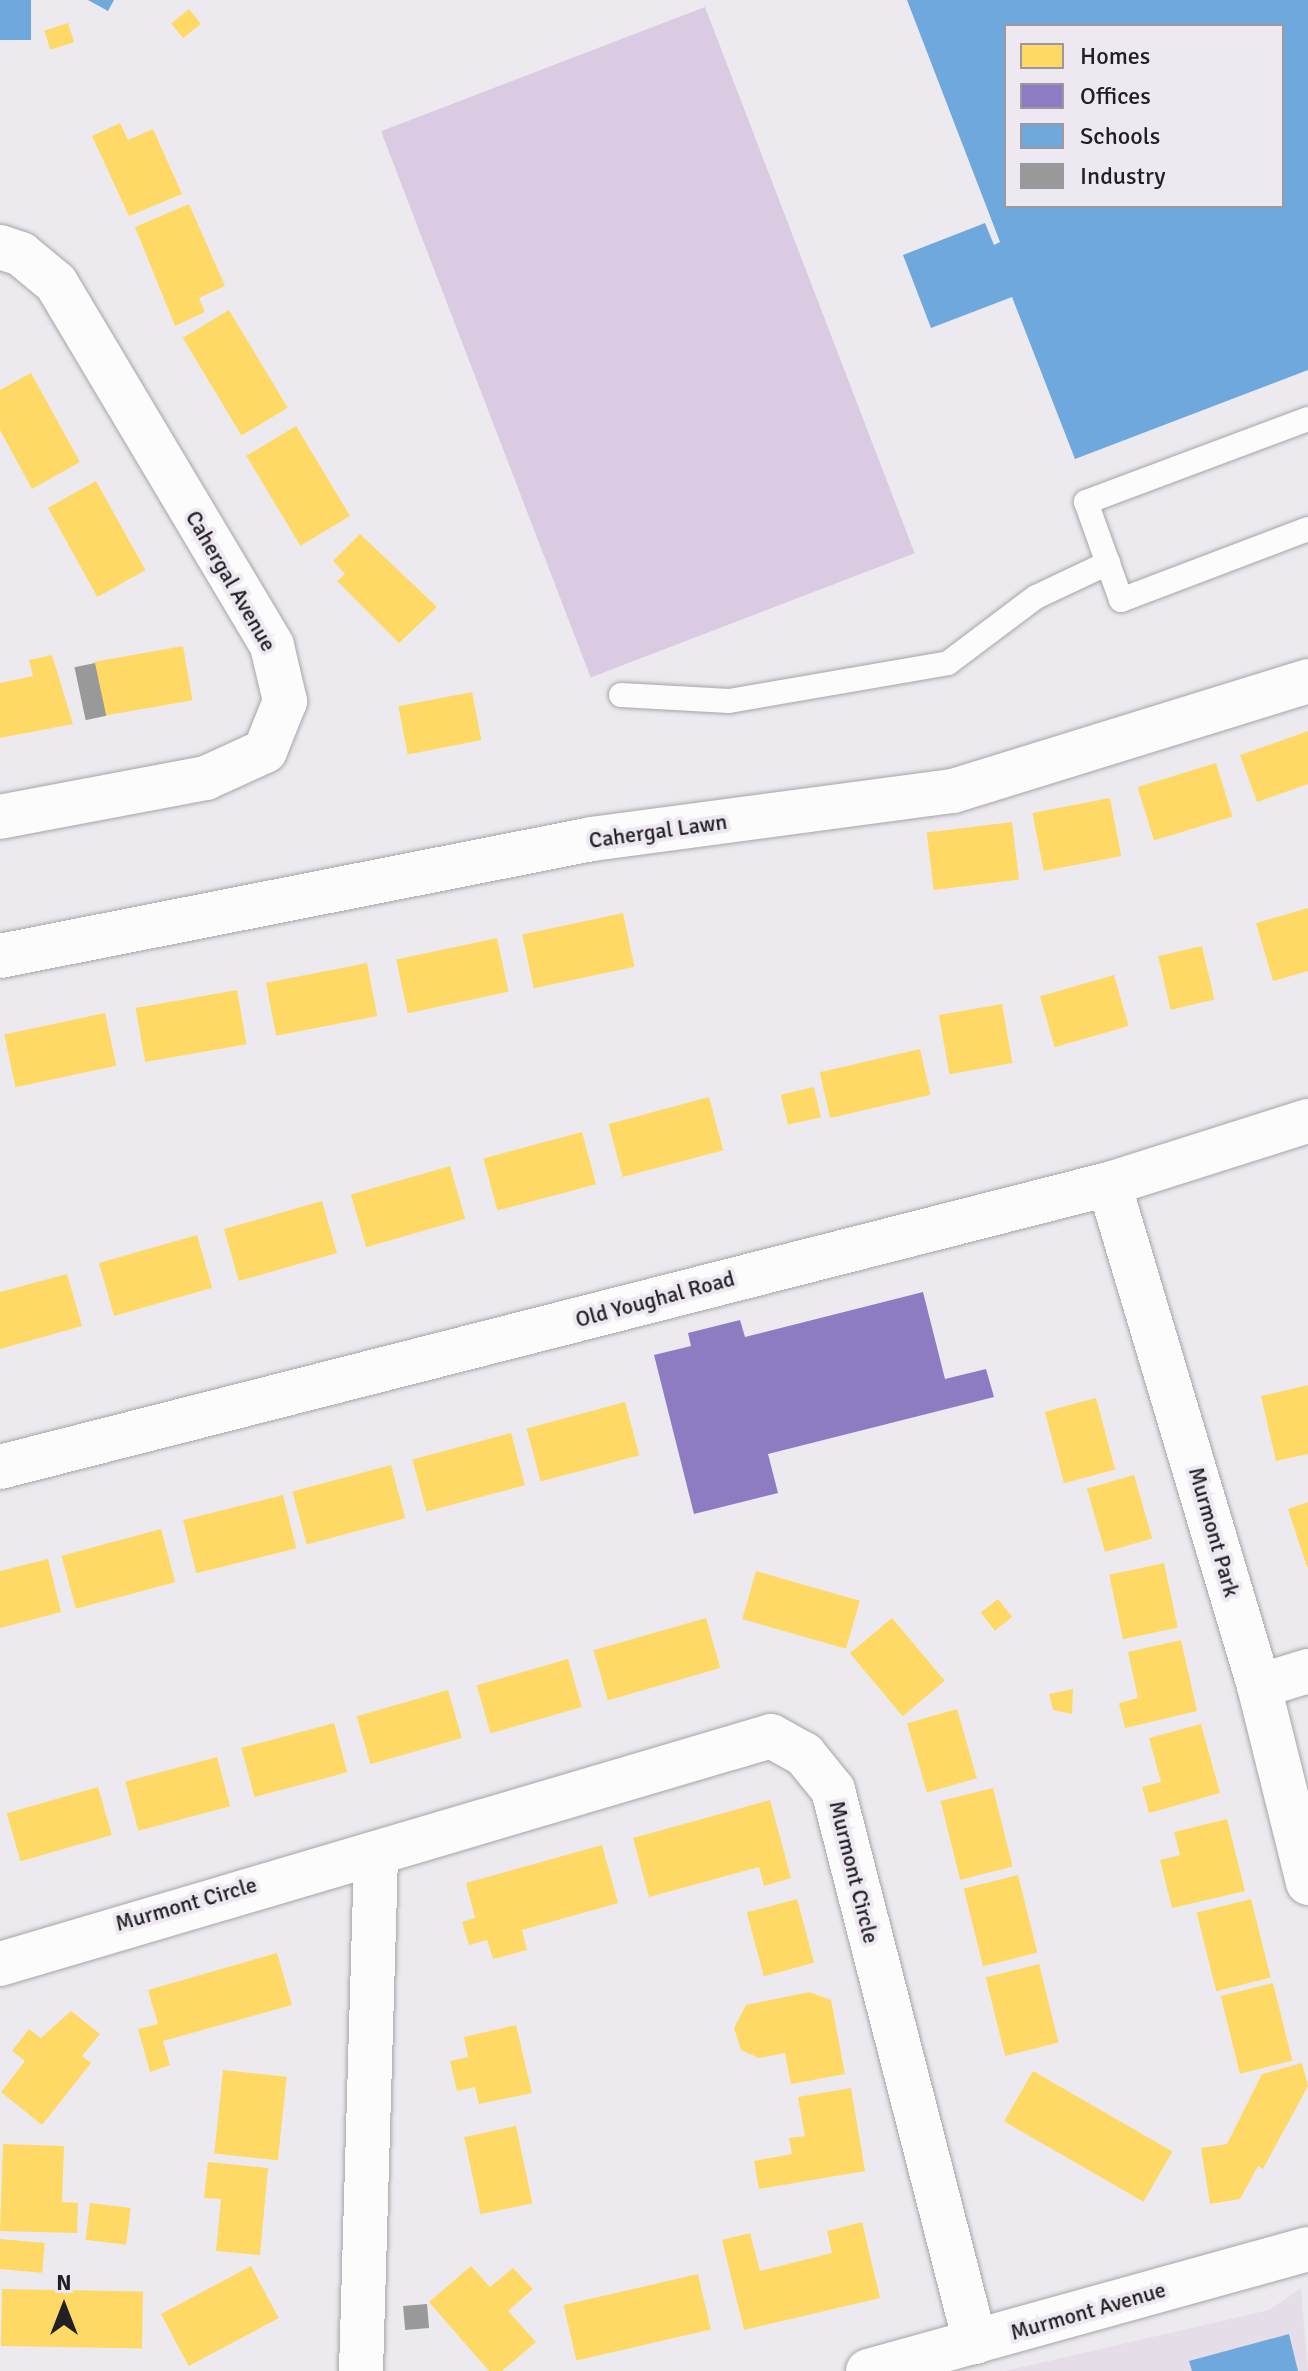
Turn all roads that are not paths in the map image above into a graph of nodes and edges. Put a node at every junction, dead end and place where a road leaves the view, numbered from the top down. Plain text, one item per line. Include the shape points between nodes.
1 (0, 247) edge
2 (1308, 419) edge
3 (1308, 529) edge
4 (1108, 563) junction
5 (1308, 681) edge
6 (621, 695) dead end
7 (0, 817) edge
8 (0, 956) edge
9 (1308, 1121) edge
10 (1109, 1184) junction
11 (0, 1467) edge
12 (1308, 1671) edge
13 (1259, 1686) junction
14 (376, 1855) junction
15 (1308, 1883) edge
16 (0, 1964) edge
17 (1308, 2249) edge
18 (975, 2342) junction
19 (361, 2371) edge
20 (868, 2371) edge

1 - 7 street, Cahergal Avenue via 21,254 56,283 272,646 285,701 265,751 206,778
2 - 4 lane via 1086,502
3 - 4 lane via 1121,600
4 - 6 lane via 1036,597 948,663 729,701
5 - 8 street, Cahergal Lawn via 953,791 592,839
9 - 10 street, Old Youghal Road
10 - 11 street, Old Youghal Road
10 - 13 street, Murmont Park
12 - 13 street
13 - 15 street, Murmont Park
14 - 16 street, Murmont Circle via 52,1942
14 - 18 street, Murmont Circle via 771,1736 804,1754 833,1790
14 - 19 street
17 - 18 street, Murmont Avenue
18 - 20 street, Murmont Avenue

